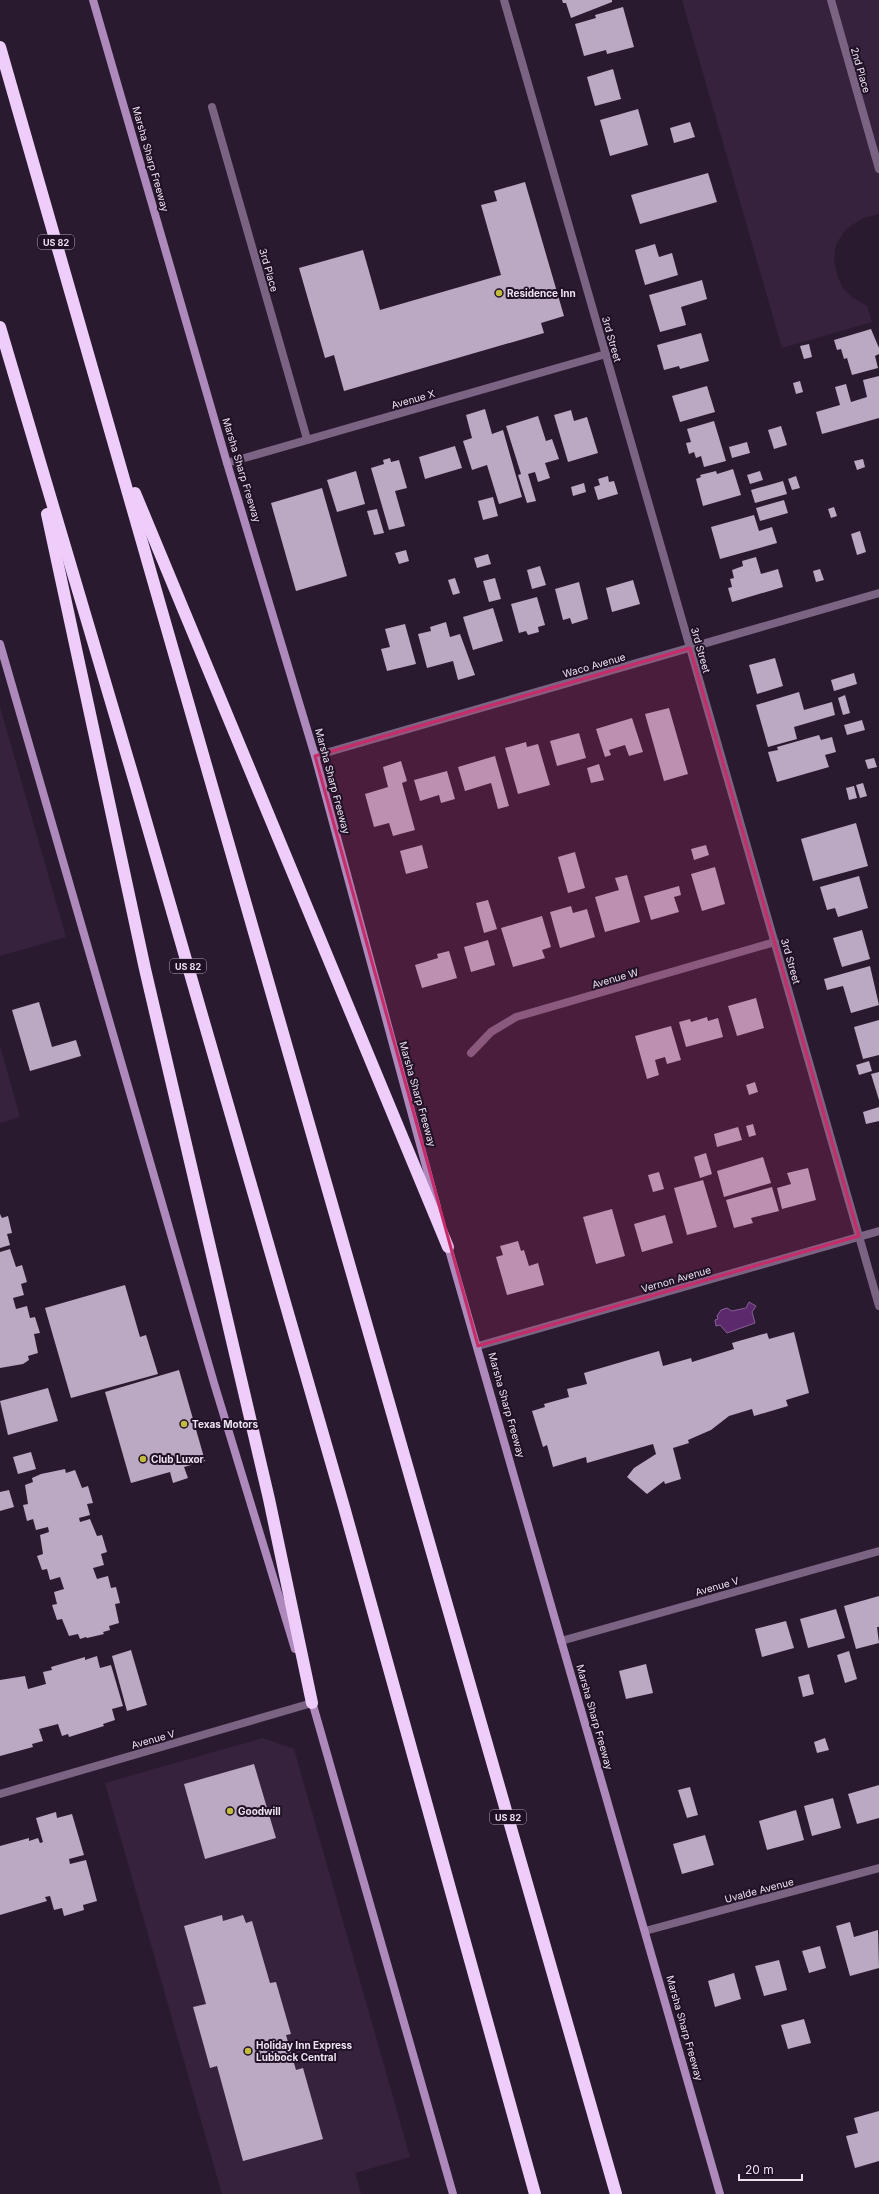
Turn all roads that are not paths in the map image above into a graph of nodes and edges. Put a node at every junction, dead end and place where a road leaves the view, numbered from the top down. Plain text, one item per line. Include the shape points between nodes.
1 (93, 0) edge
2 (504, 0) edge
3 (831, 0) edge
4 (0, 47) edge
5 (212, 107) dead end
6 (879, 169) edge
7 (0, 327) edge
8 (606, 354) junction
9 (29, 427) junction
10 (111, 436) junction
11 (307, 439) junction
12 (227, 463) junction
13 (879, 594) edge
14 (0, 644) edge
15 (690, 648) junction
16 (315, 756) junction
17 (775, 942) junction
18 (471, 1053) dead end
19 (879, 1231) edge
20 (859, 1236) junction
21 (448, 1247) junction
22 (879, 1306) edge
23 (478, 1346) junction
24 (879, 1551) edge
25 (561, 1641) junction
26 (312, 1703) junction
27 (0, 1794) edge
28 (879, 1868) edge
29 (645, 1931) junction
30 (453, 2194) edge
31 (535, 2194) edge
32 (616, 2194) edge
33 (720, 2194) edge

1 - 12 main road, Marsha Sharp Freeway
2 - 8 street, 3rd Street
3 - 6 street, 2nd Place
4 - 10 highway, US 82
5 - 11 street, 3rd Place
7 - 9 highway, US 82
8 - 11 street, Avenue X
8 - 15 street, 3rd Street
9 - 26 highway via 145,968 269,1500
9 - 31 highway, US 82 via 342,1499
10 - 21 highway
10 - 32 highway, US 82 via 229,839
11 - 12 street, Avenue X
12 - 16 main road, Marsha Sharp Freeway
13 - 15 street, Waco Avenue
14 - 26 main road via 214,1383
15 - 16 street, Waco Avenue
15 - 17 street, 3rd Street
16 - 21 main road, Marsha Sharp Freeway
17 - 18 street, Avenue W via 516,1017 491,1032
17 - 20 street, 3rd Street
19 - 20 street, Vernon Avenue
20 - 22 street, 3rd Street
20 - 23 street, Vernon Avenue
21 - 23 main road, Marsha Sharp Freeway
23 - 25 main road, Marsha Sharp Freeway
24 - 25 street, Avenue V
25 - 29 main road, Marsha Sharp Freeway
26 - 27 street, Avenue V
26 - 30 main road
28 - 29 street, Uvalde Avenue
29 - 33 main road, Marsha Sharp Freeway

